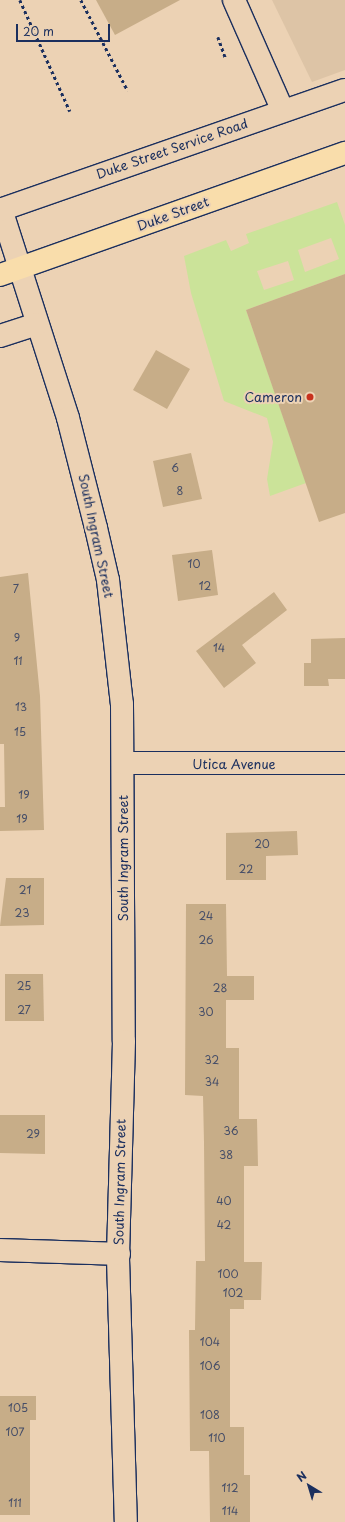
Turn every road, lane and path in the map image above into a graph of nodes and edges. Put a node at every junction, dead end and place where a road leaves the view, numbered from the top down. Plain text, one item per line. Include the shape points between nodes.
1 (20, 0) edge
2 (81, 0) edge
3 (234, 0) edge
4 (345, 90) edge
5 (128, 91) dead end
6 (70, 111) dead end
7 (283, 111) junction
8 (345, 153) edge
9 (0, 209) edge
10 (9, 272) edge
11 (37, 324) junction
12 (0, 336) edge
13 (123, 763) junction
14 (345, 763) edge
15 (0, 1250) edge
16 (119, 1254) junction
17 (126, 1522) edge

1 - 6 path
2 - 5 path
3 - 7 street
4 - 7 street, Duke Street Service Road
7 - 9 street, Duke Street Service Road
8 - 10 main road, Duke Street
9 - 10 street, South Ingram Street
10 - 11 street, South Ingram Street
11 - 12 street
11 - 13 street, South Ingram Street via 68,418 108,580 122,704
13 - 14 street, Utica Avenue
13 - 16 street, South Ingram Street via 124,1041
15 - 16 street
16 - 17 street, South Ingram Street

